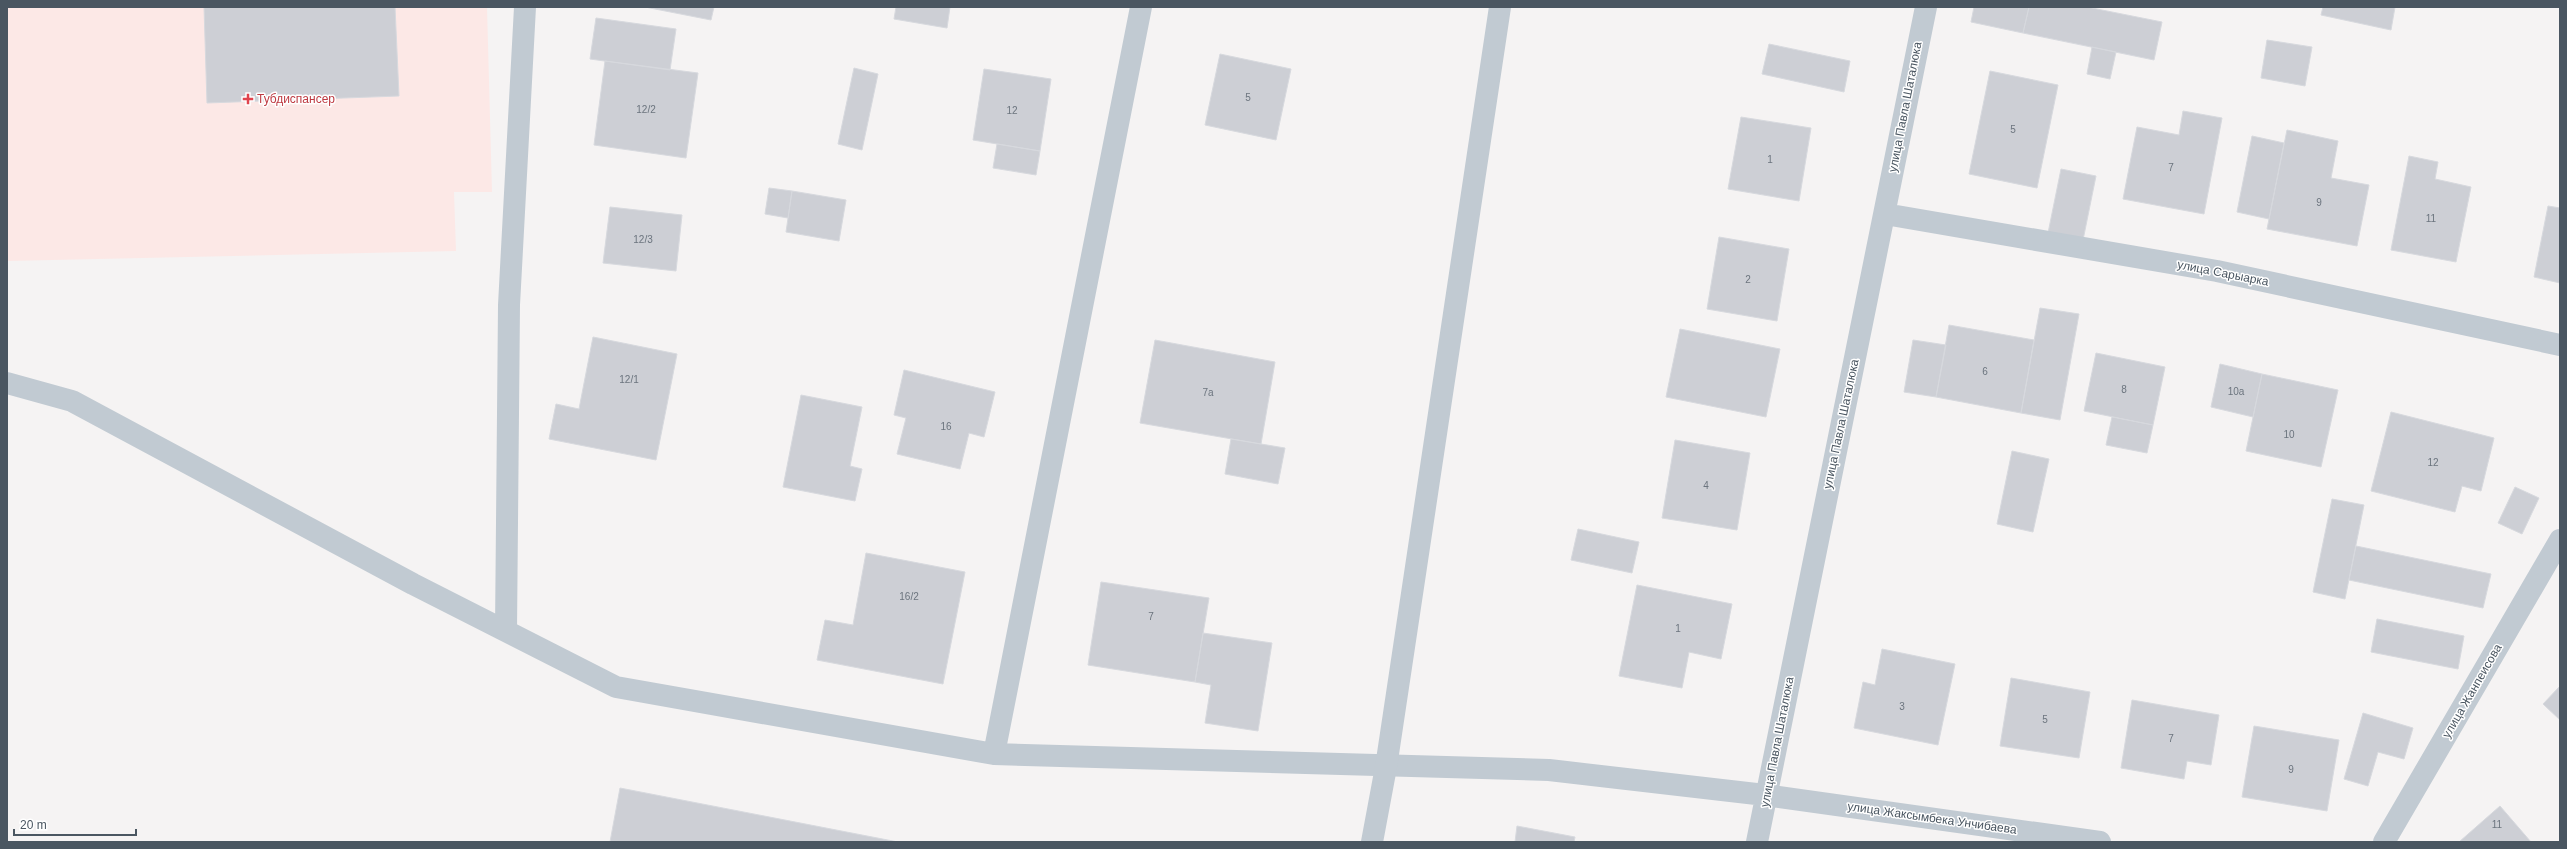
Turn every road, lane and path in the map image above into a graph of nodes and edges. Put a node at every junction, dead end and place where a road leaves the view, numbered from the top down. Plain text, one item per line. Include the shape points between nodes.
1 (525, 7) edge
2 (1141, 7) edge
3 (1500, 7) edge
4 (1926, 7) edge
5 (1884, 214) junction
6 (2560, 345) edge
7 (7, 383) edge
8 (2560, 540) edge
9 (506, 631) junction
10 (994, 754) junction
11 (1386, 767) junction
12 (1765, 795) junction
13 (1372, 842) edge
14 (1757, 842) edge
15 (2100, 842) edge
16 (2384, 842) edge

1 - 9 street via 509,305
2 - 10 street
3 - 11 street
4 - 5 street, улица Павла Шаталюка
5 - 6 street, улица Сарыарка via 2217,271
5 - 12 street, улица Павла Шаталюка
7 - 9 street, улица Жаксымбека Унчибаева via 72,400 413,584
8 - 16 street, улица Жанпеисова
9 - 10 street, улица Жаксымбека Унчибаева via 616,687
10 - 11 street, улица Жаксымбека Унчибаева
11 - 12 street, улица Жаксымбека Унчибаева via 1549,770
11 - 13 street
12 - 14 street, улица Павла Шаталюка
12 - 15 street, улица Жаксымбека Унчибаева

